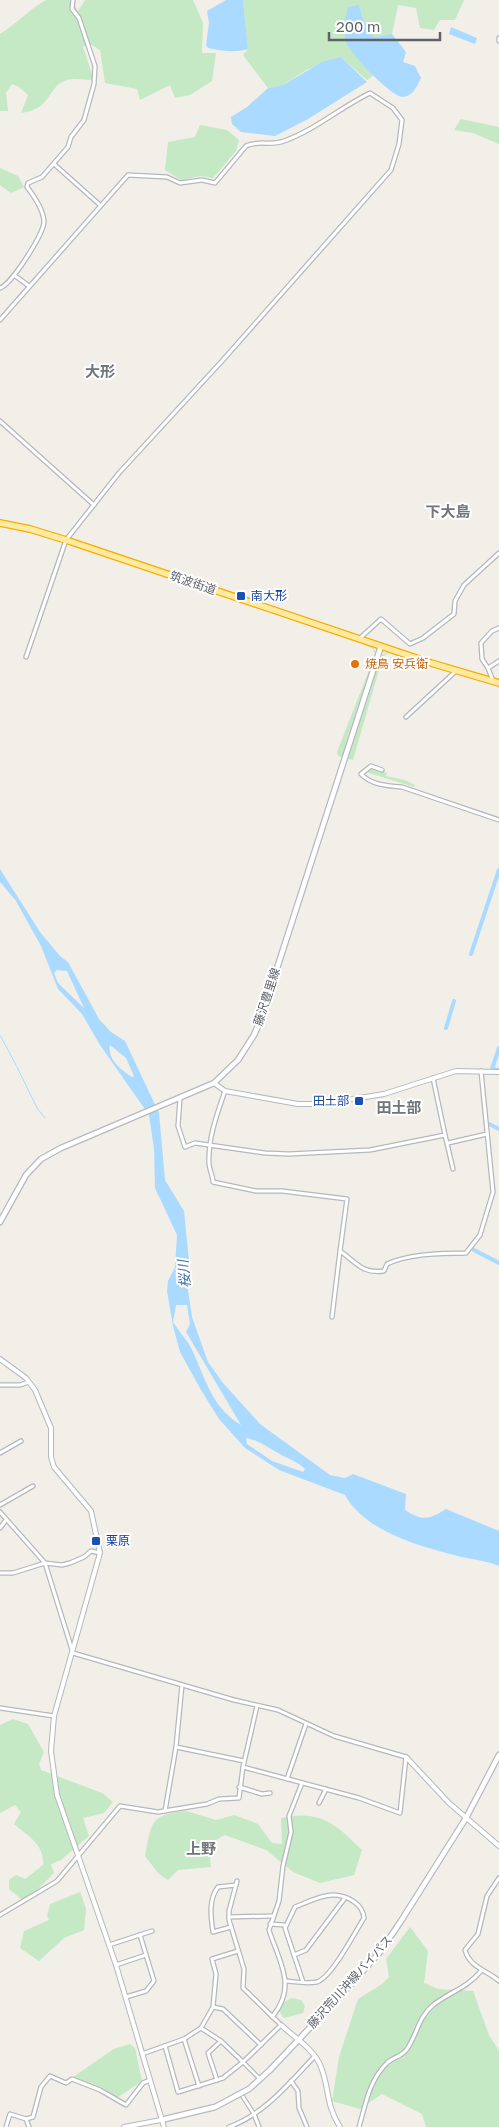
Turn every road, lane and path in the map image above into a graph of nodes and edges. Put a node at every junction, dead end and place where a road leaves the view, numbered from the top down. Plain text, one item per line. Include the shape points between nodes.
1 (73, 0) edge
2 (54, 164) junction
3 (100, 205) junction
4 (14, 275) junction
5 (29, 286) junction
6 (0, 288) edge
7 (0, 320) edge
8 (0, 421) edge
9 (94, 504) junction
10 (0, 524) edge
11 (66, 540) junction
12 (499, 553) edge
13 (499, 628) edge
14 (359, 639) junction
15 (381, 646) junction
16 (26, 657) dead end
17 (499, 661) edge
18 (488, 668) junction
19 (456, 671) junction
20 (496, 682) edge
21 (406, 717) dead end
22 (382, 770) dead end
23 (499, 820) edge
24 (481, 1071) junction
25 (499, 1072) edge
26 (433, 1077) junction
27 (214, 1082) junction
28 (225, 1091) junction
29 (179, 1099) junction
30 (487, 1134) junction
31 (445, 1135) junction
32 (448, 1143) junction
33 (210, 1145) junction
34 (453, 1170) dead end
35 (0, 1222) edge
36 (340, 1251) junction
37 (332, 1317) dead end
38 (0, 1358) edge
39 (29, 1382) junction
40 (0, 1385) edge
41 (21, 1441) dead end
42 (0, 1453) edge
43 (33, 1486) dead end
44 (0, 1505) edge
45 (0, 1512) edge
46 (6, 1520) junction
47 (0, 1528) edge
48 (100, 1553) junction
49 (45, 1563) junction
50 (0, 1572) edge
51 (73, 1653) junction
52 (182, 1685) junction
53 (257, 1706) junction
54 (0, 1708) edge
55 (54, 1716) junction
56 (306, 1724) junction
57 (176, 1747) junction
58 (499, 1755) edge
59 (406, 1757) junction
60 (244, 1761) junction
61 (243, 1767) junction
62 (287, 1779) junction
63 (302, 1783) junction
64 (239, 1787) junction
65 (326, 1788) junction
66 (270, 1793) dead end
67 (319, 1803) dead end
68 (165, 1811) junction
69 (466, 1818) junction
70 (499, 1846) edge
71 (78, 1854) junction
72 (499, 1878) edge
73 (344, 1898) junction
74 (0, 1915) edge
75 (272, 1916) junction
76 (229, 1917) junction
77 (270, 1924) junction
78 (285, 1925) junction
79 (231, 1927) junction
80 (152, 1931) dead end
81 (140, 1935) junction
82 (109, 1946) junction
83 (238, 1951) junction
84 (146, 1955) junction
85 (294, 1955) junction
86 (116, 1965) junction
87 (481, 1970) junction
88 (286, 1981) junction
89 (499, 1981) edge
90 (303, 1982) junction
91 (126, 1997) junction
92 (213, 2007) junction
93 (272, 2016) junction
94 (281, 2025) junction
95 (202, 2028) junction
96 (184, 2039) junction
97 (298, 2040) junction
98 (221, 2041) junction
99 (261, 2045) junction
100 (165, 2046) junction
101 (142, 2054) junction
102 (315, 2056) junction
103 (243, 2062) junction
104 (258, 2077) dead end
105 (150, 2080) junction
106 (217, 2080) junction
107 (291, 2081) junction
108 (199, 2086) junction
109 (243, 2097) dead end
110 (254, 2114) junction
111 (26, 2119) junction
112 (160, 2120) junction
113 (6, 2127) edge
114 (29, 2127) edge
115 (124, 2127) edge
116 (160, 2127) edge
117 (164, 2127) edge
118 (229, 2127) edge
119 (259, 2127) edge
120 (307, 2127) edge
121 (340, 2127) edge
122 (359, 2127) edge

1 - 2 street via 72,9 79,18 96,76 84,120
2 - 3 street
2 - 4 street via 42,177 28,183 27,187 43,215 43,228
3 - 5 street
3 - 9 street via 128,175 167,177 180,183 202,180 215,183 246,146 277,143 303,133 370,93 393,108 402,120 391,170
4 - 5 street
4 - 6 street via 7,285
5 - 7 street
8 - 9 street
9 - 11 street
10 - 11 highway, 筑波街道
11 - 14 highway, 筑波街道
11 - 16 street
12 - 14 street via 464,585 455,601 454,614 423,638 410,644 381,619
13 - 18 street via 481,643 482,659
14 - 15 highway, 筑波街道
15 - 19 highway, 筑波街道
15 - 27 main road, 藤沢豊里線 via 254,1035 238,1060
17 - 18 street
18 - 20 street
19 - 20 highway, 筑波街道
19 - 21 street
22 - 23 street via 371,766 361,774 367,780 402,787
24 - 25 street
24 - 26 street via 456,1071
24 - 30 street
26 - 28 street via 384,1094 322,1104 298,1104
26 - 31 street
27 - 28 street
27 - 29 main road, 藤沢豊里線
28 - 33 street
29 - 33 street via 178,1126 185,1147 195,1143
29 - 35 main road, 藤沢豊里線 via 46,1156 19,1185
30 - 32 street
30 - 36 street via 493,1192 480,1235 466,1253 425,1254 393,1261 384,1271 374,1272 364,1270
31 - 32 street
31 - 33 street via 370,1150 289,1154
32 - 34 street
33 - 36 street via 209,1166 214,1182 256,1191 346,1199
36 - 37 street
38 - 39 street
39 - 40 street
39 - 48 street via 50,1423 54,1467 91,1511
41 - 42 street
43 - 44 street
45 - 46 street
46 - 47 street
46 - 49 street
48 - 49 street via 91,1551 62,1565
48 - 51 street
49 - 50 street via 13,1573
49 - 51 street
51 - 52 street
51 - 55 street
52 - 53 street
52 - 57 street
53 - 56 street via 278,1710
53 - 60 street
54 - 55 street
55 - 71 street via 53,1775
56 - 59 street via 334,1736
56 - 62 street
57 - 60 street
57 - 68 street
58 - 69 main road, 藤沢荒川沖線バイパス
59 - 65 street via 400,1813
59 - 69 street
60 - 61 street
61 - 62 street
61 - 64 street
62 - 63 street
63 - 65 street
63 - 75 street via 289,1816 291,1832 282,1866 279,1901
64 - 66 street via 262,1794
64 - 68 street via 238,1798
65 - 67 street
68 - 71 street via 150,1812 120,1806
69 - 70 street
69 - 97 main road, 藤沢荒川沖線バイパス via 380,1952
71 - 74 street via 57,1881
71 - 82 street
72 - 87 street via 487,1896 478,1934 465,1950 470,1961
73 - 78 street via 334,1894 295,1907
73 - 85 street via 306,1950
73 - 90 street via 360,1906 364,1918 323,1979
75 - 76 street
75 - 77 street
76 - 79 street
76 - 79 street via 237,1883 218,1887 210,1913 213,1932
77 - 78 street
77 - 88 street via 269,1930
78 - 85 street
79 - 83 street
80 - 81 street
81 - 82 street
81 - 84 street
82 - 86 street
83 - 92 street via 212,1959 216,1974
83 - 93 street via 244,1969 243,1988
84 - 86 street
84 - 91 street via 154,1981 146,1991
85 - 90 street
86 - 91 street
87 - 89 street
87 - 122 street via 459,1991 433,2006 421,2020 407,2050 378,2072 369,2089
88 - 90 street
88 - 93 street via 285,1997
91 - 101 street
92 - 95 street
92 - 99 street via 223,2009
93 - 94 street
94 - 97 street
94 - 99 street
95 - 96 street
95 - 98 street
96 - 100 street
96 - 108 street
97 - 102 street
97 - 112 main road, 藤沢荒川沖線バイパス via 260,2080 241,2094 215,2107
98 - 103 street
98 - 106 street via 208,2053
99 - 103 street
100 - 101 street
100 - 108 street via 178,2092
101 - 105 street
102 - 107 street
102 - 121 street via 321,2067 327,2101
103 - 104 street
103 - 106 street
105 - 111 street via 126,2105 72,2079 66,2083 50,2076 42,2088 33,2117
105 - 112 street
106 - 108 street
107 - 110 street
107 - 120 street via 298,2092 299,2108
109 - 110 street
110 - 118 street
110 - 119 street
111 - 113 street via 10,2114
111 - 114 street
112 - 115 street
112 - 116 street
112 - 117 street

